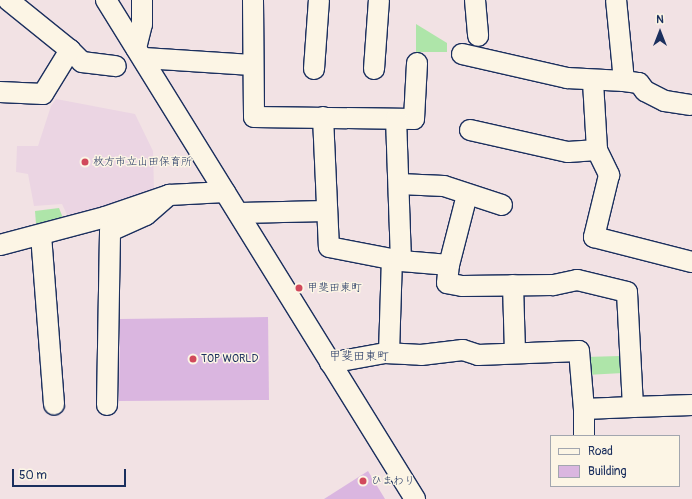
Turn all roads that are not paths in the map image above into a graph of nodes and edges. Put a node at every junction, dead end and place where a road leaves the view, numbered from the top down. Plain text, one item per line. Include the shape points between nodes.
1 (4, 0) edge
2 (8, 0) edge
3 (106, 0) edge
4 (142, 0) edge
5 (253, 0) edge
6 (319, 0) edge
7 (379, 0) edge
8 (475, 0) edge
9 (616, 0) edge
10 (0, 7) edge
11 (478, 36) dead end
12 (70, 50) junction
13 (140, 53) junction
14 (462, 54) dead end
15 (417, 63) dead end
16 (252, 65) junction
17 (116, 66) dead end
18 (314, 69) dead end
19 (374, 69) dead end
20 (624, 81) junction
21 (593, 82) junction
22 (0, 92) edge
23 (690, 105) dead end
24 (323, 117) junction
25 (396, 119) junction
26 (470, 130) dead end
27 (597, 150) junction
28 (399, 184) junction
29 (225, 192) junction
30 (169, 194) junction
31 (467, 195) junction
32 (502, 205) dead end
33 (326, 211) junction
34 (240, 213) junction
35 (41, 235) junction
36 (0, 245) edge
37 (396, 260) junction
38 (692, 262) edge
39 (449, 265) junction
40 (513, 285) junction
41 (389, 353) junction
42 (515, 353) junction
43 (330, 363) junction
44 (54, 405) dead end
45 (107, 405) dead end
46 (692, 405) edge
47 (633, 407) junction
48 (584, 409) junction
49 (584, 435) dead end
50 (415, 499) edge

1 - 10 street
2 - 12 street
3 - 13 street
4 - 13 street
5 - 16 street
6 - 18 street
7 - 19 street
8 - 11 street
9 - 20 street
12 - 17 street via 82,62
12 - 22 street via 43,94
13 - 16 street
13 - 29 street
14 - 21 street
15 - 25 street via 414,119
16 - 24 street via 254,117
20 - 21 street
20 - 23 street via 638,83 645,91 665,101
21 - 27 street
24 - 25 street
24 - 33 street
25 - 28 street
26 - 27 street via 531,137 568,152
27 - 38 street via 609,175 594,237
28 - 31 street via 444,186
28 - 37 street
29 - 30 street
29 - 34 street
30 - 35 street via 105,217
30 - 45 street via 146,216 110,231
31 - 32 street
31 - 39 street
33 - 34 street
33 - 37 street via 329,247
34 - 43 street
35 - 36 street
35 - 44 street
37 - 39 street
37 - 41 street
39 - 40 street via 447,283
40 - 42 street
40 - 47 street via 553,285 577,280 627,292
41 - 42 street via 421,355 463,350 478,355
41 - 43 street
42 - 48 street via 579,351
43 - 50 street
46 - 47 street
47 - 48 street
48 - 49 street

